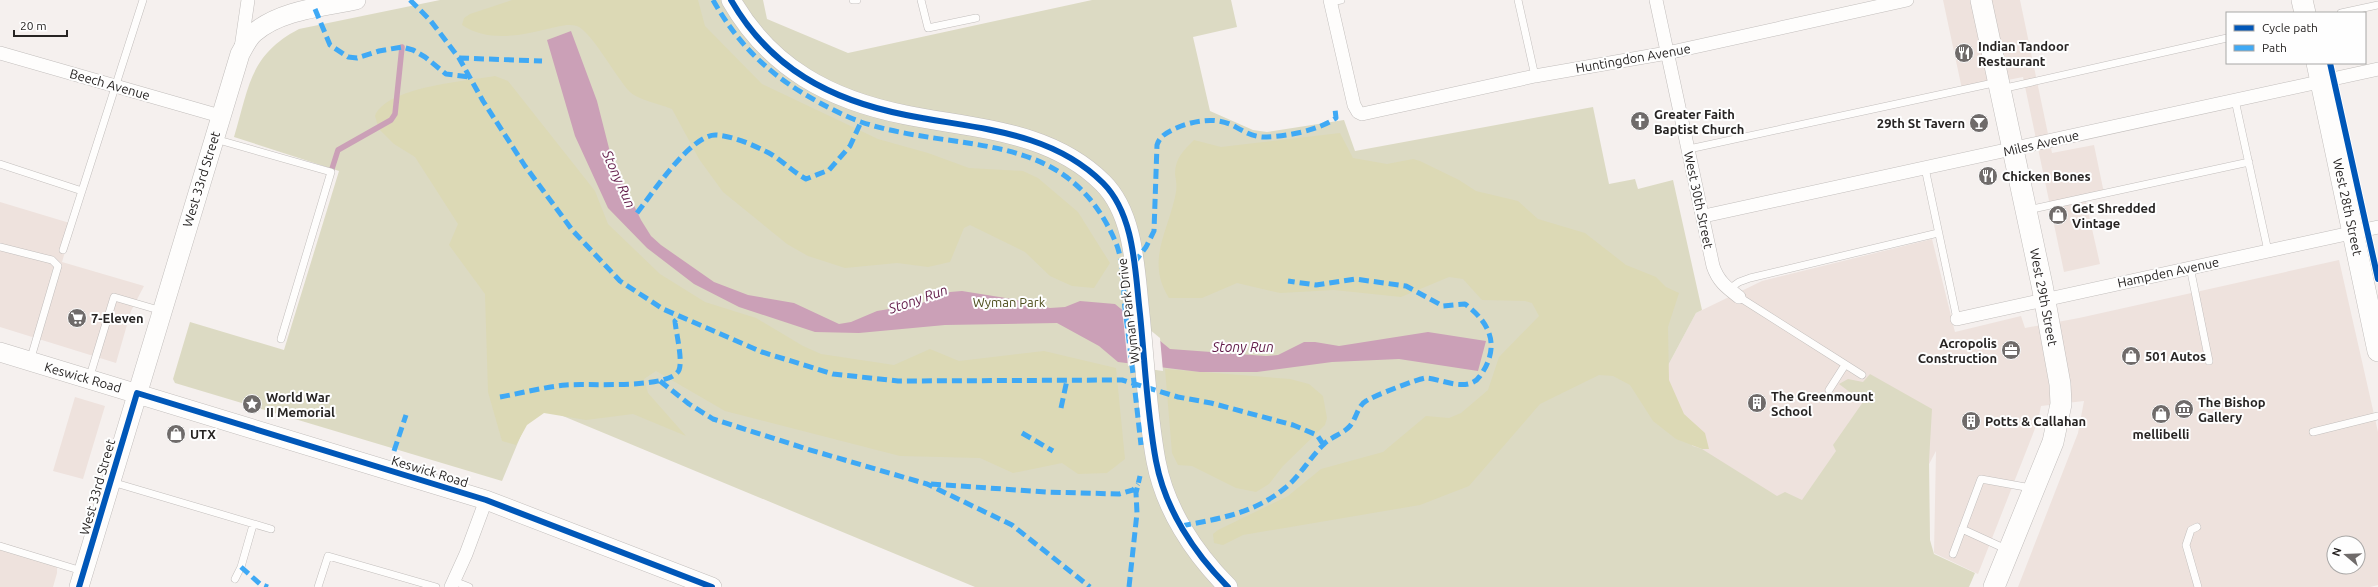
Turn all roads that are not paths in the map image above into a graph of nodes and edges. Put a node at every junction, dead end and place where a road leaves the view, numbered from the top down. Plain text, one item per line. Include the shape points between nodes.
1 (143, 0) edge
2 (248, 0) edge
3 (352, 0) edge
4 (731, 0) edge
5 (853, 0) edge
6 (857, 0) edge
7 (921, 0) edge
8 (1518, 0) edge
9 (1656, 0) edge
10 (1907, 0) edge
11 (1981, 0) edge
12 (2302, 0) edge
13 (1334, 1) edge
14 (2378, 5) edge
15 (2305, 12) edge
16 (2346, 12) edge
17 (976, 18) dead end
18 (2226, 38) edge
19 (0, 53) edge
20 (1667, 53) junction
21 (240, 54) junction
22 (2378, 69) edge
23 (2319, 72) edge
24 (1535, 76) junction
25 (2000, 85) junction
26 (116, 86) junction
27 (2235, 100) junction
28 (220, 116) junction
29 (214, 138) junction
30 (2014, 148) junction
31 (1689, 149) junction
32 (2249, 162) junction
33 (0, 164) edge
34 (1925, 168) junction
35 (82, 191) junction
36 (2027, 210) junction
37 (1704, 216) junction
38 (2378, 227) edge
39 (2354, 232) junction
40 (1938, 233) junction
41 (0, 247) edge
42 (63, 250) dead end
43 (2268, 251) junction
44 (2190, 267) junction
45 (1734, 293) junction
46 (2044, 299) junction
47 (162, 311) junction
48 (1957, 318) joint
49 (281, 339) dead end
50 (2378, 351) edge
51 (1, 355) edge
52 (30, 361) junction
53 (2210, 361) dead end
54 (1845, 365) junction
55 (1862, 375) dead end
56 (89, 379) junction
57 (1829, 390) dead end
58 (137, 393) junction
59 (2378, 416) edge
60 (2313, 432) dead end
61 (110, 482) junction
62 (2034, 488) junction
63 (486, 500) junction
64 (253, 525) junction
65 (2197, 527) dead end
66 (271, 529) dead end
67 (1962, 529) junction
68 (0, 546) edge
69 (2008, 550) junction
70 (1953, 554) dead end
71 (235, 580) dead end
72 (83, 582) edge
73 (452, 584) edge
74 (318, 587) edge
75 (436, 587) edge
76 (469, 587) edge
77 (712, 587) edge
78 (1228, 587) edge
79 (1994, 587) edge
80 (2198, 587) edge

1 - 26 lane
2 - 21 street, West 33rd Street
3 - 21 street via 269,23 253,34
4 - 78 street, Wyman Park Drive via 749,28 769,50 804,78 832,93 906,115 1008,133 1065,154 1093,174 1112,195 1126,224 1134,263 1153,444 1161,479 1174,513 1204,560
5 - 6 lane
7 - 17 lane via 928,28
8 - 24 lane
9 - 20 street, West 30th Street
10 - 20 street, Huntingdon Avenue
11 - 25 main road, West 29th Street
12 - 15 main road
13 - 24 street, Huntingdon Avenue via 1354,105 1358,112 1367,114
14 - 16 lane
18 - 25 lane
19 - 26 street, Beech Avenue
20 - 24 street, Huntingdon Avenue
20 - 31 street, West 30th Street
21 - 28 street, West 33rd Street
22 - 23 street, Miles Avenue
23 - 27 street, Miles Avenue
23 - 39 main road, West 28th Street
25 - 30 main road, West 29th Street
25 - 31 lane
26 - 28 street, Beech Avenue
26 - 35 lane
27 - 30 street, Miles Avenue
27 - 32 lane
28 - 29 street, West 33rd Street
29 - 47 street, West 33rd Street
29 - 49 lane via 332,172
30 - 34 street, Miles Avenue
30 - 36 main road, West 29th Street
31 - 37 street, West 30th Street
32 - 36 lane
32 - 43 lane
33 - 35 lane
34 - 37 street, Miles Avenue
34 - 40 lane
35 - 42 lane
36 - 46 main road, West 29th Street
37 - 45 street, West 30th Street via 1717,277
38 - 39 street, Hampden Avenue
39 - 43 street, Hampden Avenue
39 - 50 main road, West 28th Street
40 - 45 lane via 1750,278 1738,282
40 - 48 lane
41 - 52 lane via 52,260 58,266
43 - 44 street, Hampden Avenue
44 - 46 street, Hampden Avenue
44 - 53 lane
45 - 54 lane
46 - 48 street, Hampden Avenue
46 - 62 main road, West 29th Street via 2060,384 2061,404 2053,442
47 - 56 lane via 114,297
47 - 58 street, West 33rd Street
51 - 52 street, Keswick Road
52 - 56 street, Keswick Road
54 - 55 lane
54 - 57 lane
56 - 58 street, Keswick Road
58 - 61 street, West 33rd Street
58 - 63 street, Keswick Road
59 - 60 lane
61 - 64 lane
61 - 72 street, West 33rd Street
62 - 67 lane via 1981,479
62 - 69 main road, West 29th Street
63 - 73 street
63 - 77 street, Keswick Road
64 - 66 lane
64 - 71 lane
65 - 80 lane via 2191,530 2186,545
67 - 69 lane
67 - 70 lane
68 - 72 lane
69 - 79 main road, West 29th Street
73 - 76 lane
74 - 75 lane via 328,556

